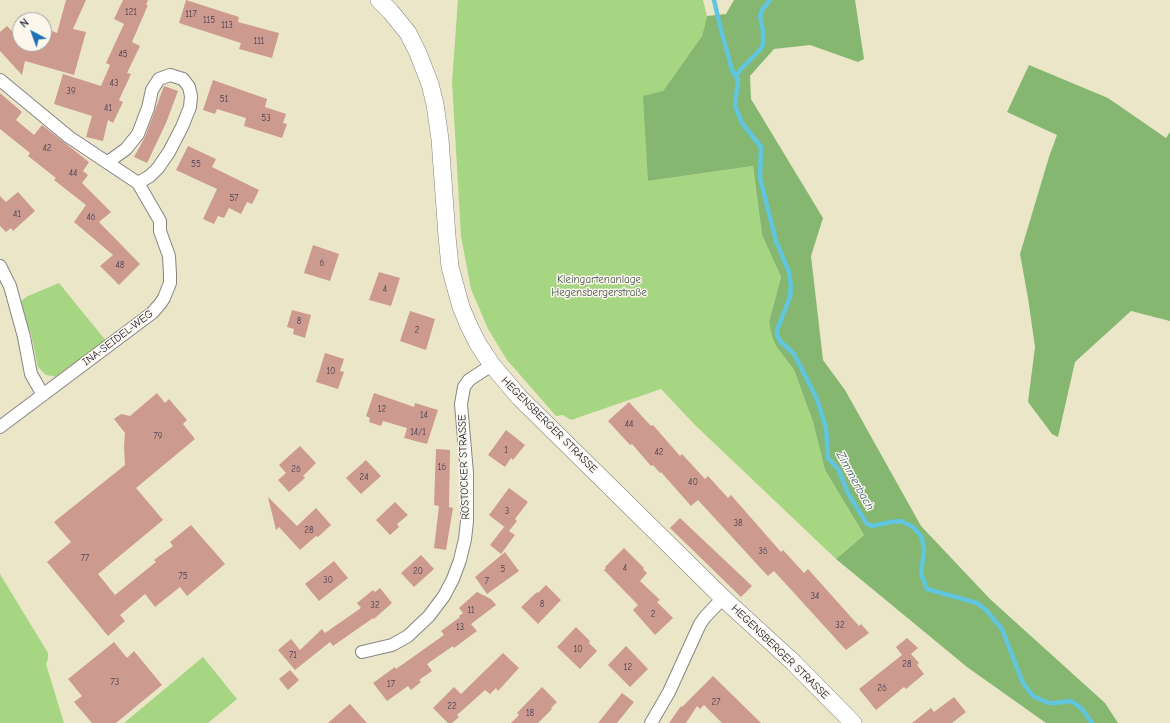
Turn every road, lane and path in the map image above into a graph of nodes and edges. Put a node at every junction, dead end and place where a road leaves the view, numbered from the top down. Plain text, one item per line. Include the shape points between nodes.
1 (379, 0) edge
2 (0, 80) edge
3 (108, 162) junction
4 (138, 183) junction
5 (0, 266) edge
6 (492, 365) junction
7 (43, 395) junction
8 (0, 427) edge
9 (723, 598) junction
10 (362, 652) dead end
11 (651, 723) edge
12 (853, 723) edge

1 - 6 street, HEGENSBERGER STRASSE via 408,33 430,84 440,139 450,267 468,326
2 - 3 street via 69,137
3 - 4 street
3 - 4 street via 126,149 138,134 152,90 159,79 170,75 183,79 188,84 191,96 190,107 182,127 158,168
4 - 7 street, INA-SEIDEL-WEG via 160,221 160,231 169,256 168,291 152,314
5 - 7 street via 10,286 31,374
6 - 9 street, HEGENSBERGER STRASSE via 519,397
6 - 10 street, ROSTOCKER STRASSE via 469,380 464,387 461,404 467,473 467,521 465,539 453,579 429,616 408,636 392,645
7 - 8 street, INA-SEIDEL-WEG
9 - 11 street via 700,624 669,692
9 - 12 street, HEGENSBERGER STRASSE via 774,644

